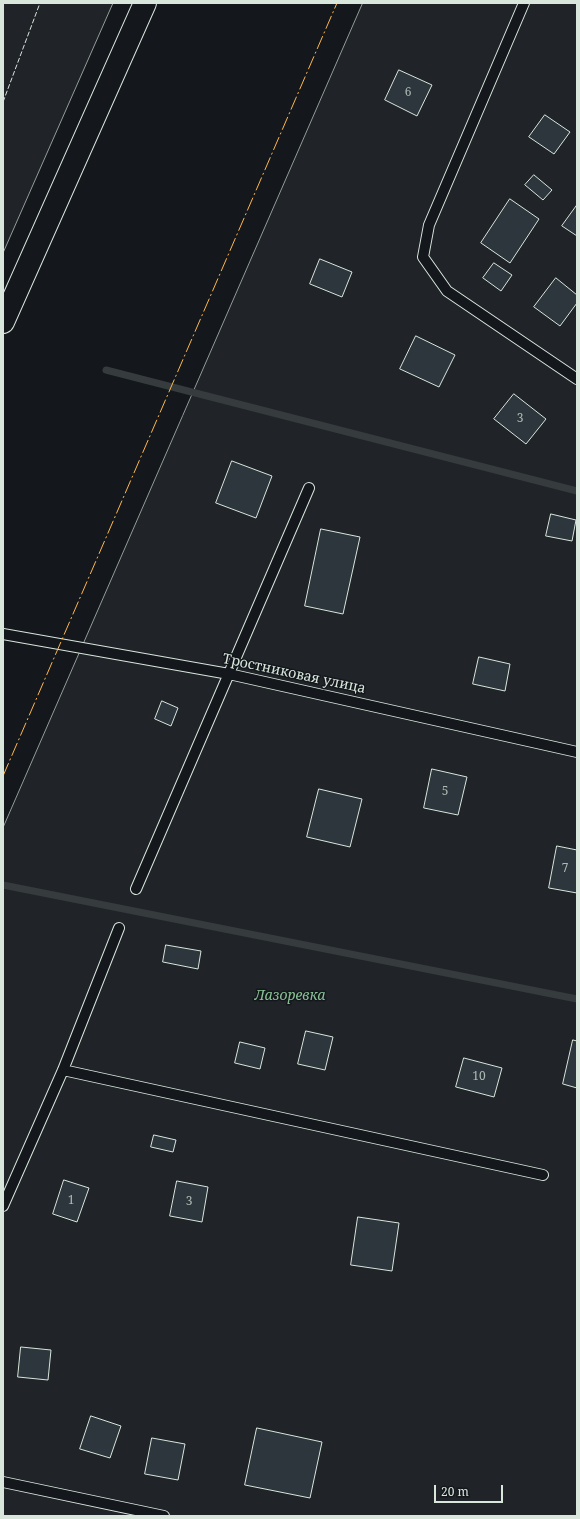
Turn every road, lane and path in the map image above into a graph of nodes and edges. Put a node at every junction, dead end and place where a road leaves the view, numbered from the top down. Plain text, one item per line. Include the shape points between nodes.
1 (145, 3) edge
2 (524, 3) edge
3 (3, 322) edge
4 (577, 379) edge
5 (309, 488) dead end
6 (3, 634) edge
7 (229, 674) junction
8 (577, 752) edge
9 (136, 889) dead end
10 (119, 928) dead end
11 (63, 1070) junction
12 (544, 1175) dead end
13 (3, 1206) edge
14 (3, 1482) edge
15 (164, 1516) edge

1 - 3 street
2 - 4 lane via 429,225 423,256 447,291
5 - 7 lane
6 - 7 lane, Тростниковая улица
7 - 8 lane, Тростниковая улица
7 - 9 lane
10 - 11 lane
11 - 12 lane
11 - 13 lane
14 - 15 lane

